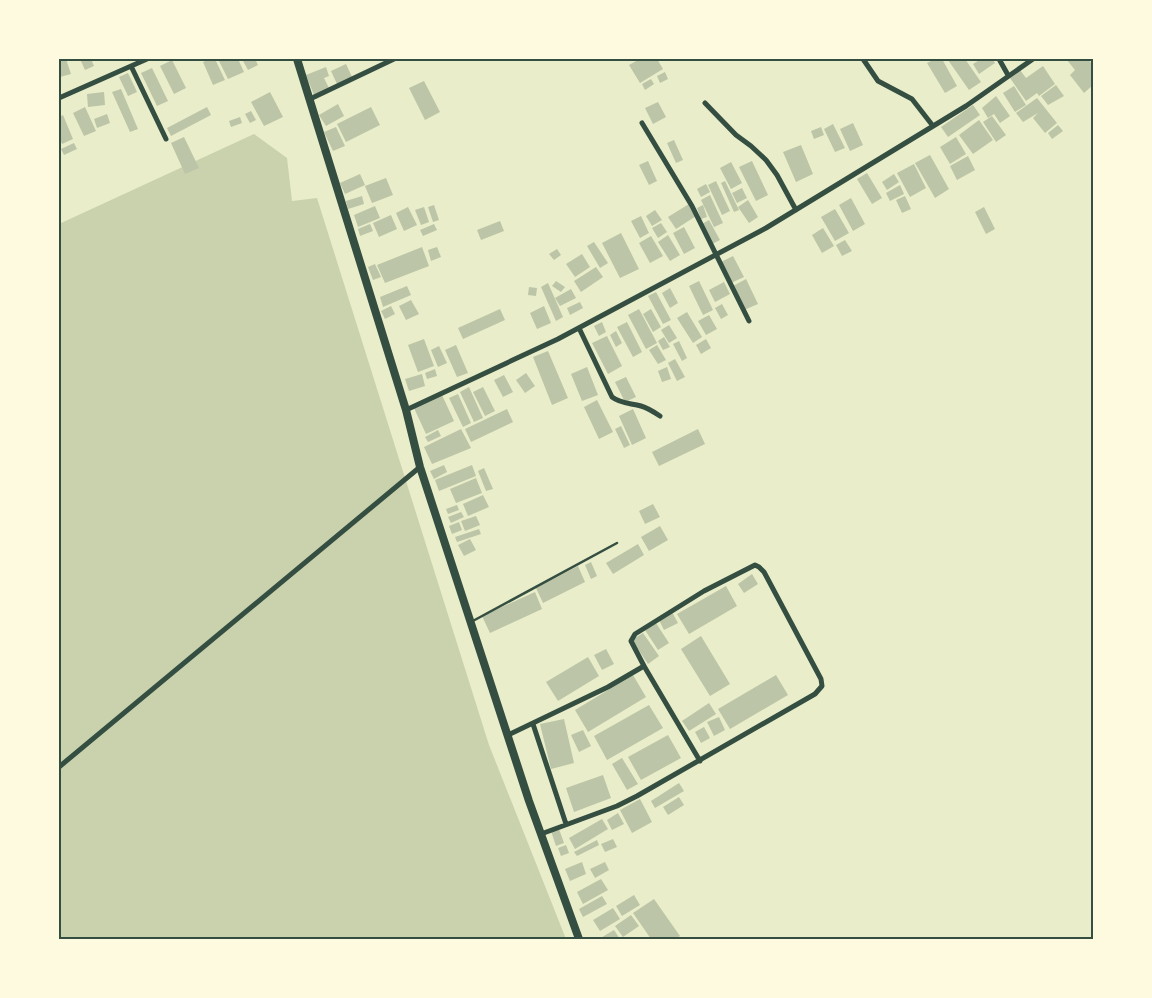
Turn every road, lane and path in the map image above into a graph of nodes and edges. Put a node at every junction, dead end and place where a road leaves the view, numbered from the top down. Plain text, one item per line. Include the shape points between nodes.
1 (147, 59) edge
2 (297, 59) edge
3 (394, 59) edge
4 (863, 59) edge
5 (999, 59) edge
6 (1033, 59) edge
7 (132, 66) junction
8 (1008, 75) junction
9 (59, 98) edge
10 (310, 99) junction
11 (705, 103) dead end
12 (642, 123) dead end
13 (933, 126) junction
14 (166, 139) dead end
15 (796, 210) junction
16 (715, 254) junction
17 (749, 321) dead end
18 (580, 328) junction
19 (406, 410) junction
20 (660, 416) dead end
21 (420, 467) junction
22 (617, 543) dead end
23 (471, 622) junction
24 (644, 666) junction
25 (534, 724) junction
26 (508, 735) junction
27 (700, 761) junction
28 (59, 767) edge
29 (566, 824) junction
30 (541, 834) junction
31 (579, 939) edge

1 - 7 street
2 - 10 main road
3 - 10 street
4 - 13 street via 878,81 912,99
5 - 8 street
6 - 8 street
7 - 9 street
7 - 14 street
8 - 13 street
10 - 19 main road
11 - 15 street via 766,160
12 - 16 street via 692,206
13 - 15 street
15 - 16 street
16 - 17 street
16 - 18 street
18 - 19 street
18 - 20 street via 612,397 622,403 647,408
19 - 21 main road
21 - 23 main road
21 - 28 street
22 - 23 lane
23 - 26 main road
24 - 25 street
24 - 27 street
24 - 27 street via 631,641 635,634 704,591 752,566 762,568 822,686 815,694
25 - 26 street
25 - 29 street
26 - 30 main road
27 - 29 street via 617,806
29 - 30 street
30 - 31 main road

